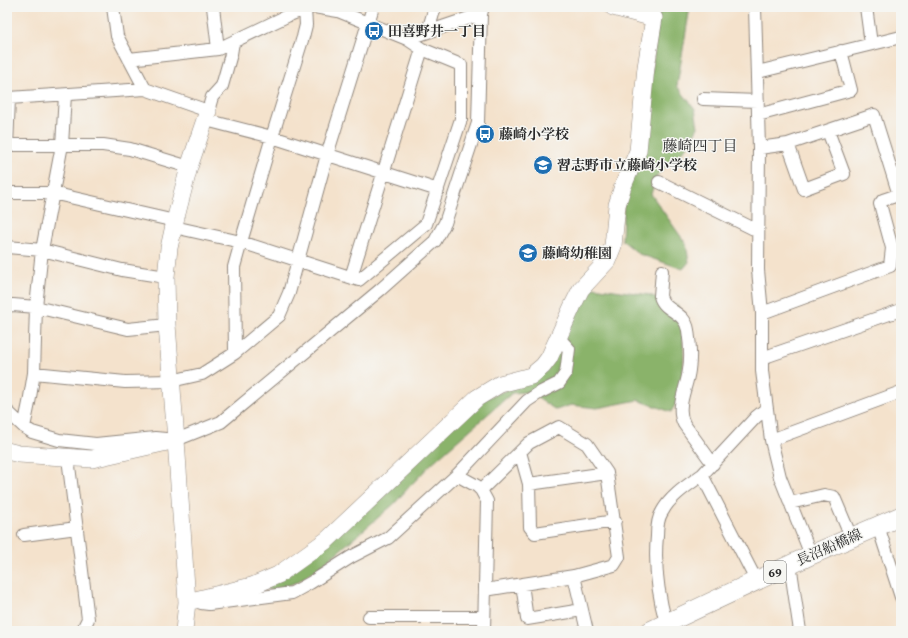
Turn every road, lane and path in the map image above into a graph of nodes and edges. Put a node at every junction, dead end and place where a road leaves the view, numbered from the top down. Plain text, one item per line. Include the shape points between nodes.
1 (113, 7) edge
2 (213, 7) edge
3 (373, 7) edge
4 (435, 7) edge
5 (613, 7) edge
6 (755, 7) edge
7 (866, 7) edge
8 (305, 9) junction
9 (482, 10) edge
10 (654, 12) edge
11 (368, 24) junction
12 (428, 31) junction
13 (901, 37) edge
14 (407, 40) junction
15 (233, 42) junction
16 (871, 44) junction
17 (218, 49) junction
18 (422, 49) junction
19 (841, 51) junction
20 (129, 59) junction
21 (758, 72) junction
22 (145, 89) junction
23 (65, 95) junction
24 (703, 100) dead end
25 (758, 101) junction
26 (758, 114) junction
27 (207, 115) junction
28 (828, 131) junction
29 (272, 137) junction
30 (788, 144) junction
31 (62, 145) junction
32 (8, 146) edge
33 (759, 148) junction
34 (327, 155) junction
35 (189, 167) junction
36 (384, 172) junction
37 (659, 182) dead end
38 (438, 190) junction
39 (7, 192) edge
40 (52, 193) junction
41 (900, 194) edge
42 (174, 224) junction
43 (758, 231) junction
44 (241, 242) junction
45 (7, 247) edge
46 (42, 250) junction
47 (299, 259) junction
48 (662, 271) dead end
49 (166, 277) junction
50 (351, 277) junction
51 (7, 306) edge
52 (36, 307) junction
53 (901, 310) edge
54 (762, 313) junction
55 (167, 325) junction
56 (559, 338) junction
57 (235, 353) junction
58 (762, 358) junction
59 (34, 373) junction
60 (171, 380) junction
61 (901, 392) edge
62 (766, 409) junction
63 (7, 411) edge
64 (24, 427) junction
65 (176, 440) junction
66 (771, 440) junction
67 (7, 451) edge
68 (520, 452) junction
69 (68, 458) junction
70 (713, 464) junction
71 (607, 473) junction
72 (457, 475) junction
73 (702, 475) junction
74 (529, 484) junction
75 (481, 490) junction
76 (790, 503) junction
77 (901, 516) edge
78 (615, 521) junction
79 (878, 526) junction
80 (77, 528) junction
81 (24, 535) dead end
82 (851, 537) junction
83 (811, 555) junction
84 (790, 564) junction
85 (574, 576) junction
86 (756, 580) junction
87 (522, 584) junction
88 (485, 590) junction
89 (901, 597) edge
90 (190, 602) junction
91 (582, 610) junction
92 (369, 617) dead end
93 (484, 618) junction
94 (658, 627) edge
95 (82, 631) edge
96 (184, 631) edge
97 (484, 631) edge
98 (587, 631) edge
99 (800, 631) edge

1 - 20 street via 116,36
2 - 17 street
3 - 11 street
4 - 12 street
5 - 10 street
6 - 21 street
7 - 16 street
8 - 11 street via 338,11
8 - 15 street
8 - 29 street via 306,25 303,37
9 - 12 street
9 - 65 street via 478,124 445,223 435,241 221,422
10 - 56 street via 638,151 617,205 613,246 607,260 581,290
11 - 14 street
11 - 34 street
12 - 14 street
13 - 16 street
14 - 18 street
15 - 17 street
15 - 27 street via 222,86 212,97
16 - 19 street
17 - 20 street
18 - 36 street
18 - 38 street via 461,66 461,119
19 - 21 street
19 - 26 street via 851,90
20 - 22 street
21 - 25 street
22 - 23 street
22 - 27 street
23 - 31 street
23 - 32 street via 9,98
24 - 25 street
25 - 26 street
26 - 33 street
27 - 29 street
27 - 35 street
28 - 30 street
28 - 30 street via 844,174 804,189
28 - 41 street via 874,115
29 - 34 street
29 - 44 street
30 - 33 street
31 - 32 street
31 - 35 street via 103,145 130,149
31 - 40 street
33 - 43 street
34 - 36 street
34 - 47 street
35 - 42 street
36 - 38 street
36 - 50 street
37 - 43 street
38 - 50 street via 426,224 359,280
39 - 40 street
40 - 42 street
40 - 46 street
41 - 54 street via 883,200 880,204 892,248 890,266
42 - 44 street
42 - 49 street
43 - 54 street
44 - 47 street
44 - 57 street via 234,267
45 - 46 street
46 - 49 street via 122,270
46 - 52 street
47 - 50 street
47 - 57 street via 289,293 278,316
48 - 70 street via 661,300 683,317 690,345 689,371 680,418
49 - 55 street
51 - 52 street
52 - 55 street via 120,328
52 - 59 street
53 - 58 street
54 - 58 street
55 - 60 street
56 - 72 street via 569,349 566,373 559,383 527,401
56 - 90 street via 543,366 531,376 500,384 477,398 327,540 278,575 252,586
57 - 60 street via 202,374
58 - 62 street
59 - 60 street via 125,382
59 - 64 street
60 - 65 street
61 - 66 street
62 - 66 street
62 - 70 street
63 - 64 street
64 - 65 street via 59,440 96,444 155,438
65 - 69 street via 92,459
65 - 90 street
66 - 76 street via 780,477
67 - 69 street
68 - 71 street via 529,443 558,427 587,444
68 - 74 street
68 - 75 street
69 - 80 street
70 - 73 street
71 - 74 street
71 - 78 street
72 - 75 street
72 - 90 street via 388,538 292,593 209,604
73 - 86 street
73 - 94 street via 673,497 661,512 656,551 660,603
74 - 78 street via 530,527 535,533
75 - 88 street via 487,501
76 - 82 street via 824,495 834,496
76 - 83 street
77 - 79 main road, 長沼船橋線 / 69
78 - 85 street via 619,557 614,565
79 - 82 main road, 長沼船橋線 / 69
79 - 89 street
80 - 81 street
80 - 95 street via 88,619
82 - 83 main road, 長沼船橋線 / 69
83 - 84 main road, 長沼船橋線 / 69
84 - 86 main road, 長沼船橋線 / 69
84 - 99 street
85 - 87 street
85 - 91 street
86 - 94 main road, 長沼船橋線 / 69
87 - 88 street
87 - 91 street via 527,619
88 - 93 street
90 - 96 street
91 - 98 street
92 - 93 street
93 - 97 street

